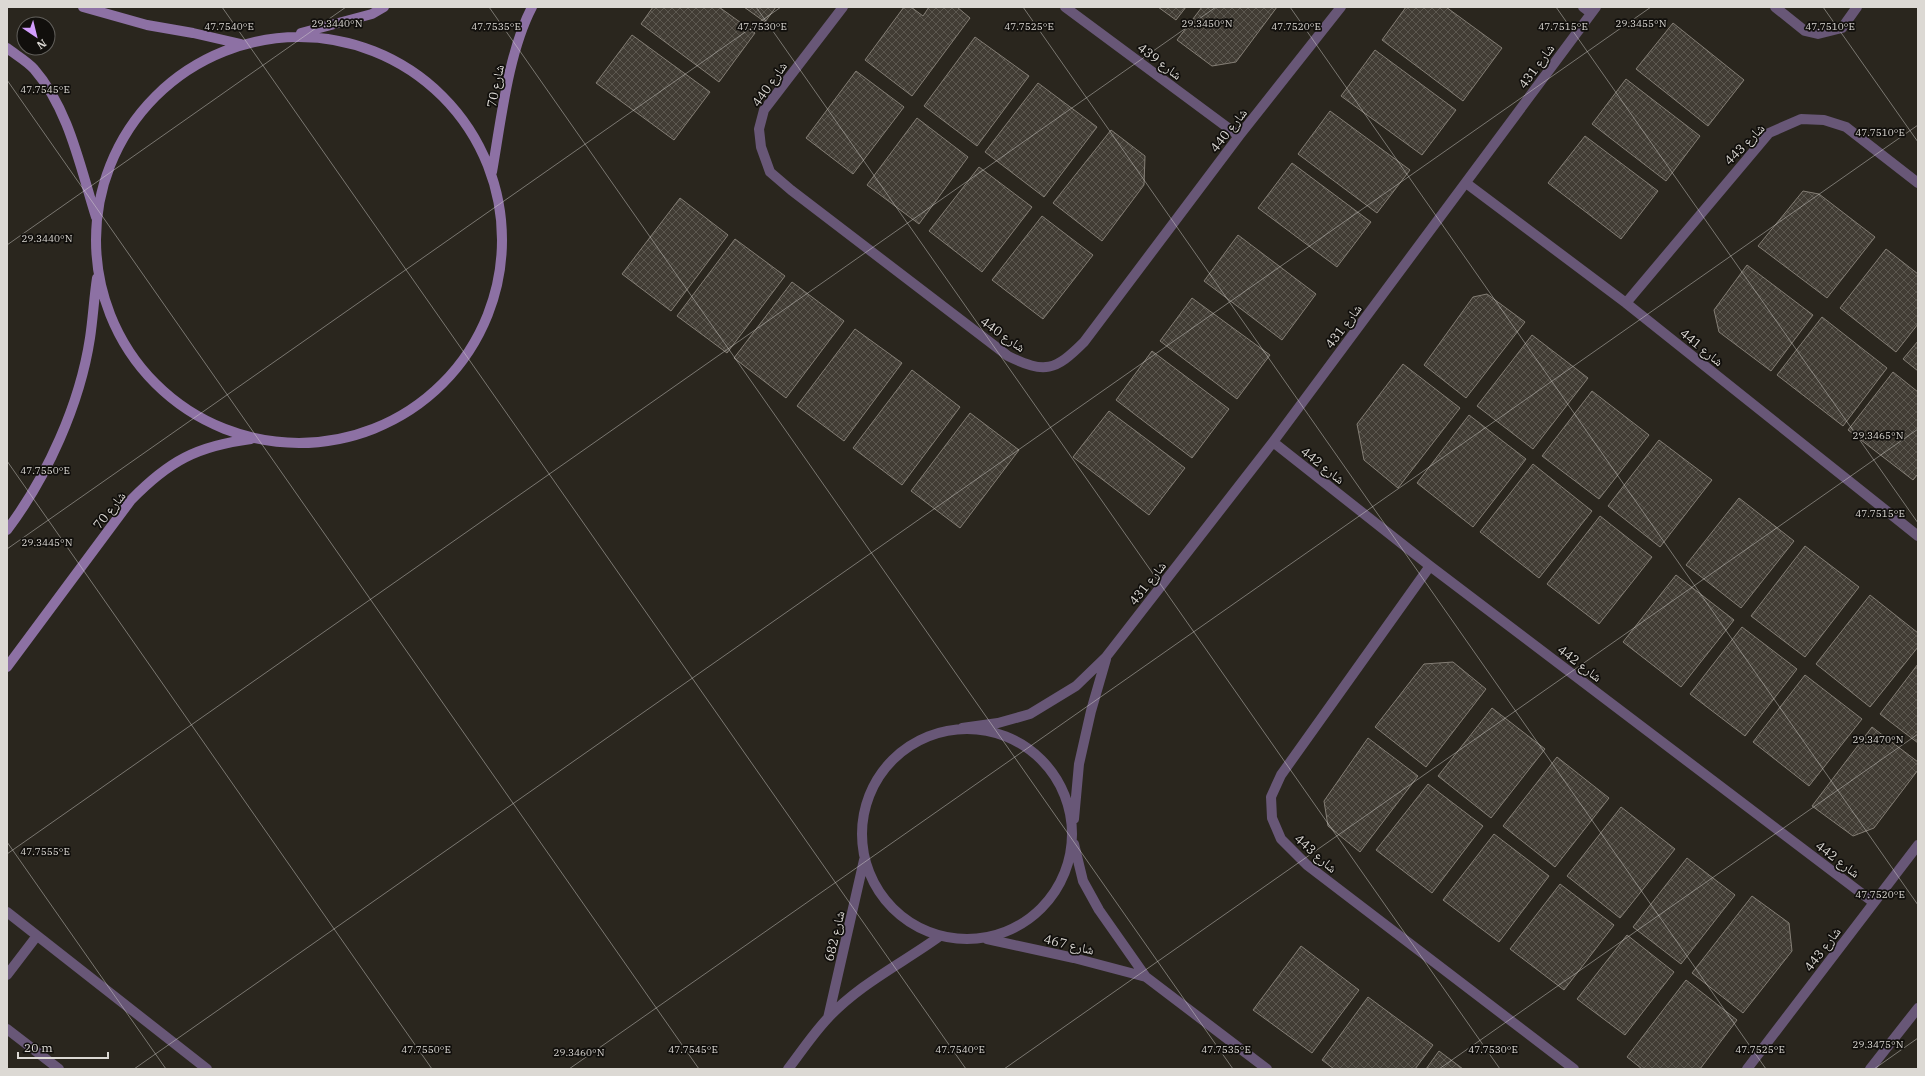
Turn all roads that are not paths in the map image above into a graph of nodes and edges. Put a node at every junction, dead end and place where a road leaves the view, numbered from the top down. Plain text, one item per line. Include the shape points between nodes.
1 (83, 7) edge
2 (384, 7) edge
3 (532, 7) edge
4 (843, 7) edge
5 (1065, 7) edge
6 (1341, 7) edge
7 (1583, 7) edge
8 (1775, 7) edge
9 (1857, 7) edge
10 (1594, 10) edge
11 (288, 36) junction
12 (241, 44) junction
13 (7, 48) edge
14 (1239, 136) junction
15 (492, 172) junction
16 (1466, 183) junction
17 (1918, 183) edge
18 (96, 218) junction
19 (97, 272) junction
20 (1626, 303) junction
21 (253, 439) junction
22 (1273, 442) junction
23 (7, 530) edge
24 (1918, 536) edge
25 (1430, 566) junction
26 (1106, 657) junction
27 (7, 667) edge
28 (962, 728) junction
29 (1073, 827) junction
30 (1073, 842) junction
31 (1918, 845) edge
32 (864, 860) junction
33 (1873, 902) junction
34 (7, 912) edge
35 (940, 936) junction
36 (36, 937) junction
37 (984, 938) junction
38 (7, 975) edge
39 (1146, 977) junction
40 (1918, 1008) edge
41 (828, 1018) junction
42 (7, 1029) edge
43 (59, 1069) edge
44 (208, 1069) edge
45 (788, 1069) edge
46 (1267, 1069) edge
47 (1574, 1069) edge
48 (1747, 1069) edge
49 (1870, 1069) edge

1 - 12 main road via 147,25
2 - 11 main road via 372,14
3 - 15 main road, شارع 70 via 511,67
4 - 14 street, شارع 440 via 764,110 759,129 761,147 770,172 1008,356 1026,365 1051,367 1068,358 1084,342
5 - 14 street, شارع 439
6 - 14 street, شارع 440
7 - 10 street
8 - 9 street via 1805,31 1818,34 1842,28
10 - 16 street, شارع 431
11 - 12 main road
11 - 15 main road via 321,37 353,43 384,54 413,70 439,90 461,114 479,142
12 - 18 main road via 187,70 142,110 111,160
13 - 18 main road via 33,68 54,97 70,133
15 - 21 main road via 500,202 503,233 502,264 496,294 485,324 451,375 428,397 403,415 346,438 307,443
16 - 20 street, شارع 441
16 - 22 street, شارع 431
17 - 20 street, شارع 443 via 1846,127 1824,120 1801,119 1769,134
18 - 19 main road
19 - 21 main road via 114,324 134,360 167,396 207,422
19 - 23 main road via 90,339 73,405 47,468
20 - 24 street, شارع 441
21 - 27 main road, شارع 70 via 225,442 198,450 173,463 151,480 131,500
22 - 25 street, شارع 442
22 - 26 street, شارع 431
25 - 33 street, شارع 442
25 - 47 street, شارع 443 via 1281,775 1271,797 1272,818 1281,839 1307,865
26 - 28 street, شارع 431 via 1076,686 1030,714 998,723
26 - 29 street, شارع 431 via 1079,764
28 - 29 street via 1004,734 1038,755 1063,788
28 - 32 street, شارع 431 via 926,736 894,756 872,787 862,823
29 - 30 street
30 - 37 street via 1067,870 1054,894 1035,915 1011,930
30 - 39 street, شارع 467 via 1083,881 1099,910
31 - 33 street, شارع 443
32 - 35 street via 874,886 892,909 914,926
32 - 41 street, شارع 682
33 - 48 street, شارع 443
34 - 36 street
35 - 37 street via 962,940
35 - 41 street, شارع 682 via 881,975
36 - 38 street
36 - 44 street
37 - 39 street, شارع 467
39 - 46 street, شارع 467
40 - 49 street
41 - 45 street, شارع 682
42 - 43 street

